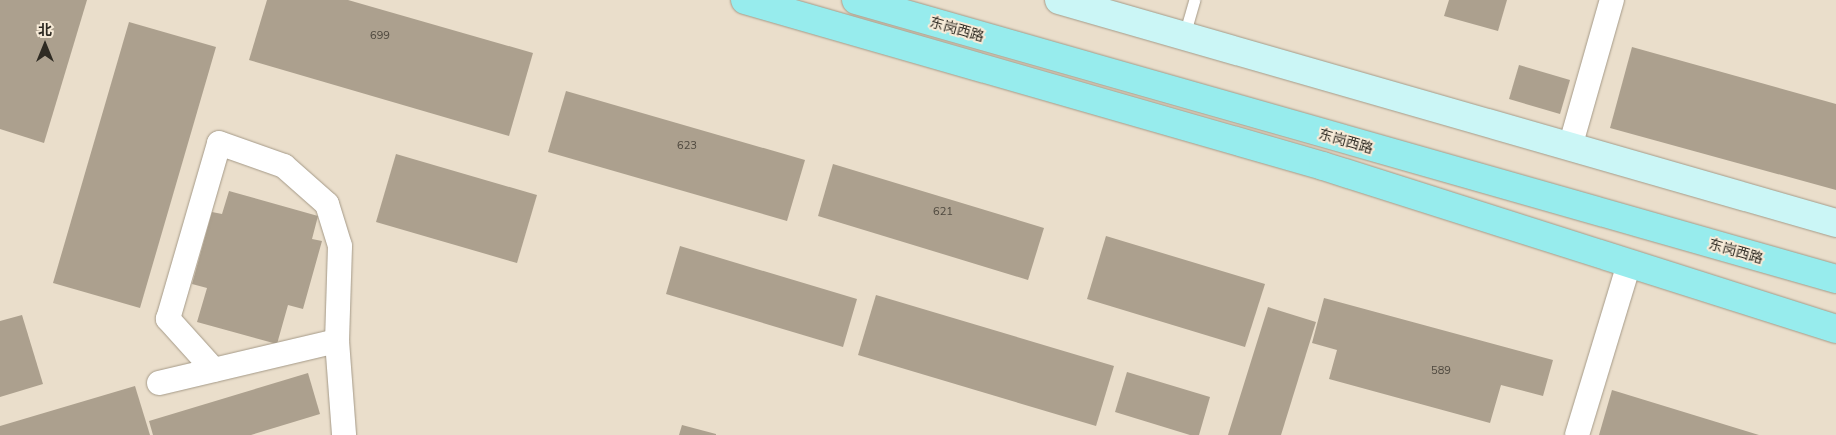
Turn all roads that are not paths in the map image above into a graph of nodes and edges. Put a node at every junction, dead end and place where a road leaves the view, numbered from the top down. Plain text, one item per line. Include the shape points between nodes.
1 (745, 0) edge
2 (856, 0) edge
3 (1059, 0) edge
4 (1194, 0) edge
5 (1612, 0) edge
6 (1184, 36) junction
7 (1570, 147) junction
8 (1836, 223) edge
9 (1630, 264) junction
10 (1836, 279) edge
11 (1836, 329) edge
12 (337, 341) junction
13 (214, 370) junction
14 (159, 383) dead end
15 (344, 435) edge
16 (1578, 435) edge

1 - 9 main road via 1323,166
2 - 10 main road, 东岗西路
3 - 6 street
4 - 6 lane
5 - 7 street
6 - 7 street
7 - 8 street
9 - 11 main road
9 - 16 street
12 - 13 street
12 - 13 street via 340,246 327,204 284,166 220,143 168,319
12 - 15 street
13 - 14 street

